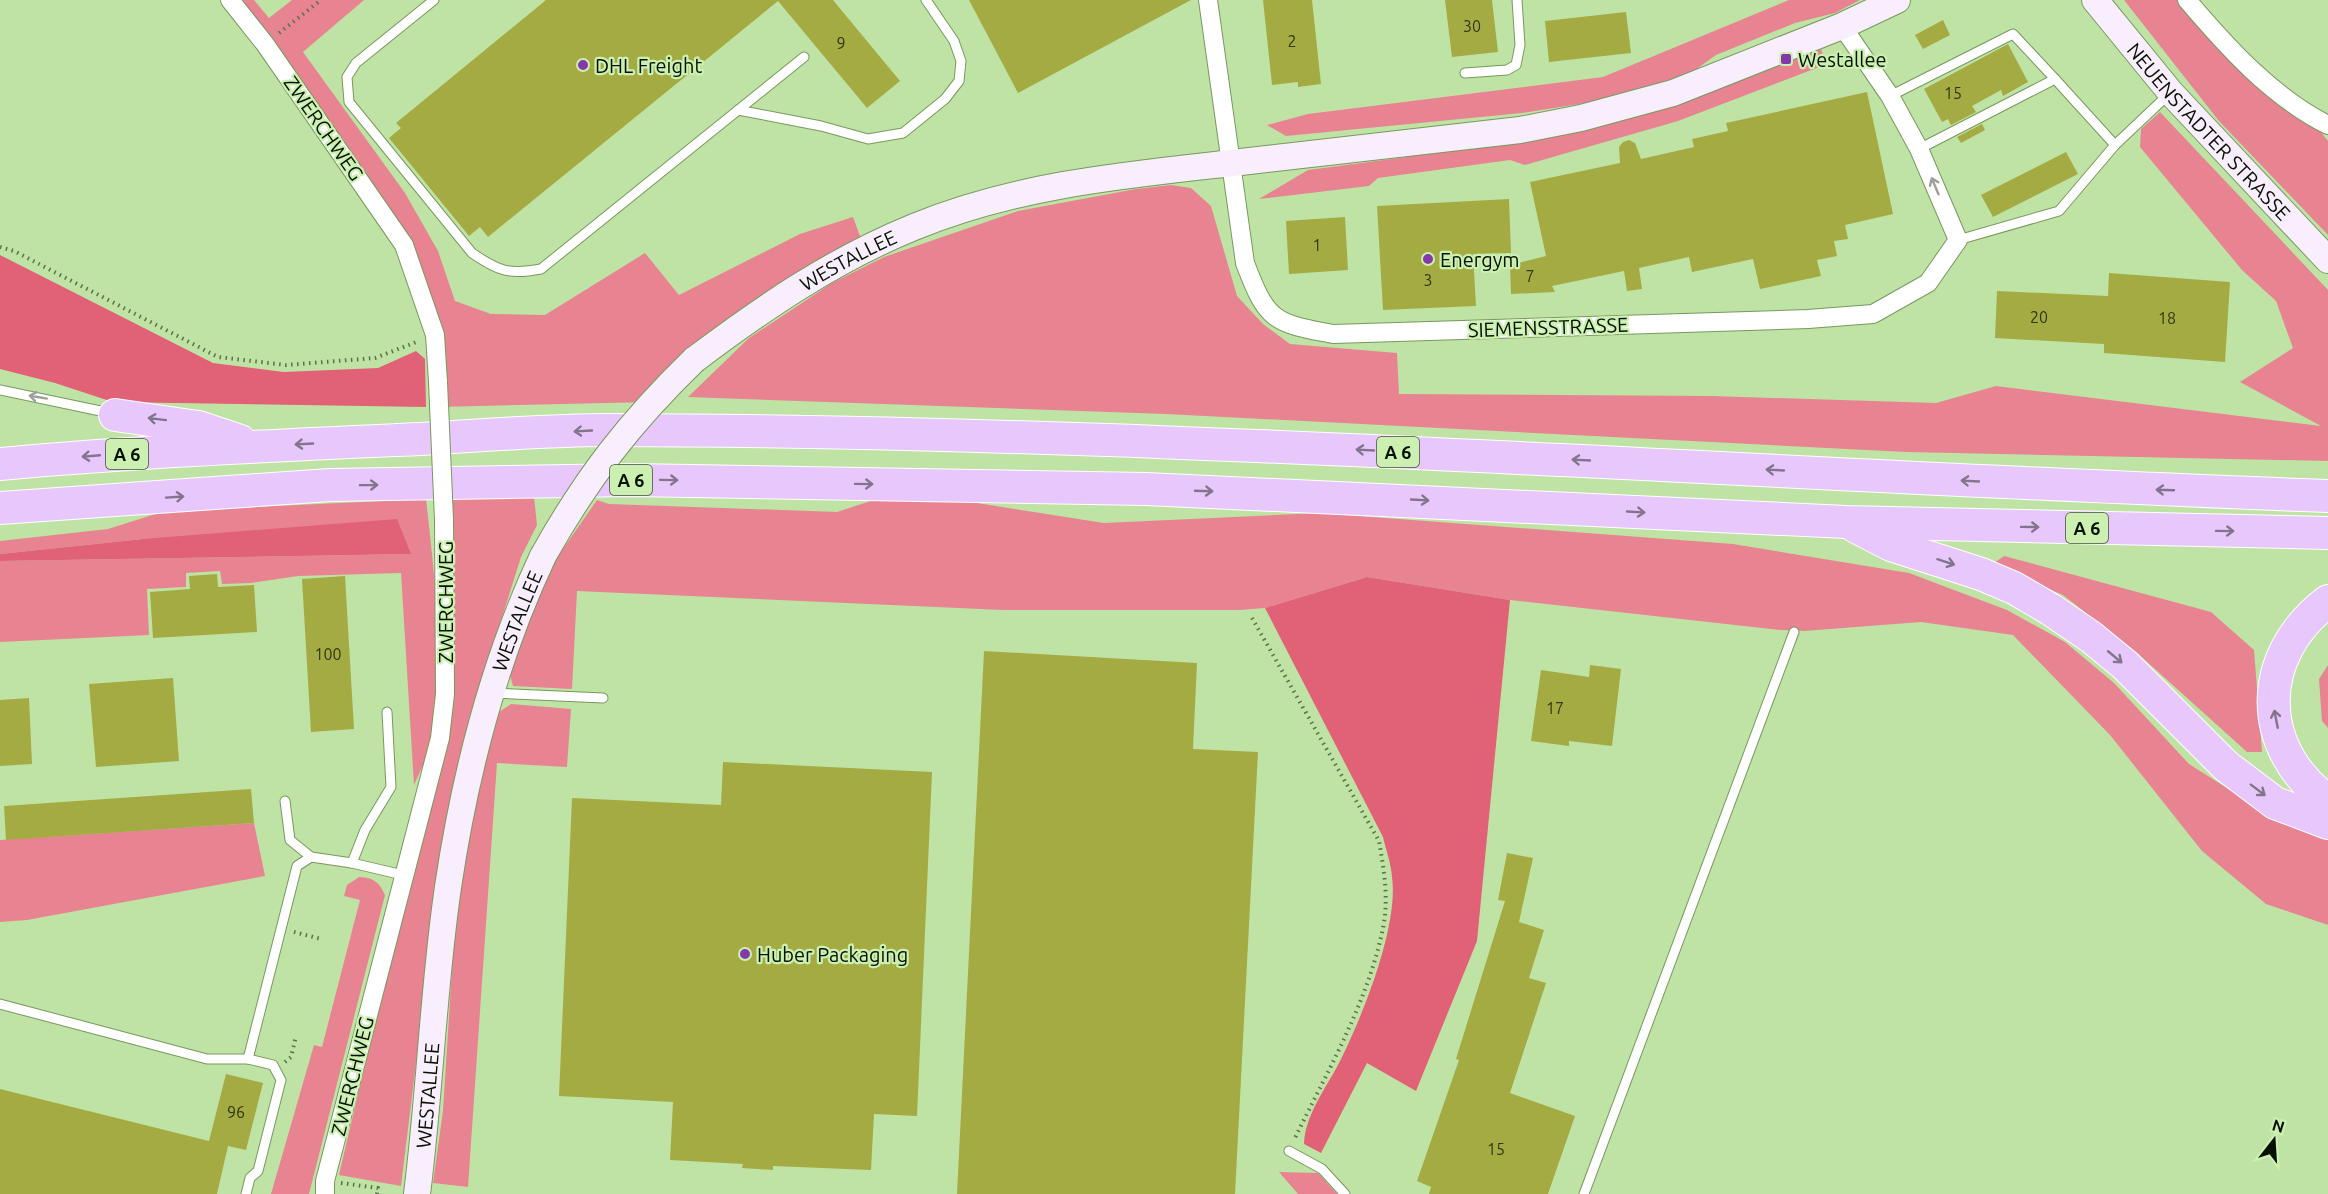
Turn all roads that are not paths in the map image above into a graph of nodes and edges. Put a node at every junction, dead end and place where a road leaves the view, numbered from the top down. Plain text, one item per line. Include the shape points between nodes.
1 (230, 0) edge
2 (434, 0) edge
3 (926, 0) edge
4 (1208, 0) edge
5 (1517, 0) edge
6 (1897, 0) edge
7 (2095, 0) edge
8 (2187, 0) edge
9 (1842, 26) junction
10 (804, 57) dead end
11 (1465, 73) dead end
12 (2055, 79) junction
13 (2171, 93) junction
14 (1890, 96) junction
15 (738, 110) junction
16 (2328, 125) edge
17 (2115, 144) junction
18 (1919, 148) junction
19 (1230, 163) junction
20 (1958, 240) junction
21 (2328, 260) edge
22 (0, 390) edge
23 (115, 415) joint
24 (255, 446) junction
25 (0, 464) edge
26 (2328, 496) edge
27 (0, 507) edge
28 (1846, 522) junction
29 (2328, 533) edge
30 (2328, 601) edge
31 (1794, 632) dead end
32 (490, 693) junction
33 (603, 698) dead end
34 (387, 712) dead end
35 (285, 801) dead end
36 (2328, 801) edge
37 (2328, 823) edge
38 (311, 857) junction
39 (352, 863) junction
40 (403, 875) junction
41 (0, 1004) edge
42 (248, 1059) junction
43 (1289, 1151) road end
44 (325, 1187) edge
45 (246, 1194) edge
46 (417, 1194) edge
47 (1345, 1194) edge
48 (1584, 1194) edge

1 - 40 street, ZWERCHWEG, bridge via 265,44 404,245 435,335 444,520 445,694 440,738
2 - 15 lane via 356,63 347,77 349,102 472,253 495,269 510,273 541,269
3 - 15 lane via 954,41 961,61 959,81 945,99 903,134 868,139
4 - 19 street, SIEMENSSTRASSE
5 - 11 lane via 1520,45 1516,65 1507,70
6 - 9 main road, WESTALLEE
7 - 13 main road, NEUENSTADTER STRASSE
8 - 16 street via 2259,76 2305,113
9 - 14 street
9 - 19 main road, WESTALLEE via 1673,93 1581,118 1520,130
10 - 15 lane
12 - 14 lane via 2013,34
12 - 17 lane
12 - 18 lane
13 - 17 lane
13 - 21 main road, NEUENSTADTER STRASSE
14 - 18 street
17 - 20 lane via 2059,211
20 -> 18 street
19 - 20 street, SIEMENSSTRASSE via 1245,263 1257,295 1270,314 1293,327 1333,334 1873,314 1928,283
19 - 32 main road, WESTALLEE, bridge via 1105,177 1007,196 915,227 840,262 762,308 694,360 650,402 608,453 543,556 517,611
23 -> 22 lane
24 -> 23 highway via 198,427
24 -> 25 highway, A 6
26 -> 24 highway, A 6 via 996,436 601,430
27 -> 28 highway, A 6 via 330,485 631,480 1146,489
28 -> 29 highway, A 6
28 -> 37 highway via 1891,545 1981,574 2050,609 2125,665 2226,766 2275,803
36 -> 30 highway via 2294,770 2273,713 2285,652 2295,632
31 - 48 lane
32 - 33 lane
32 - 46 main road, WESTALLEE via 465,788 448,888
34 - 39 lane via 392,788 365,830
35 - 38 lane via 290,840
38 - 39 lane
38 - 42 lane via 297,866
39 - 40 lane
40 - 44 street, ZWERCHWEG
41 - 42 lane via 207,1059
42 - 45 lane via 273,1065 281,1080 258,1171 250,1178
43 - 47 lane via 1322,1169

